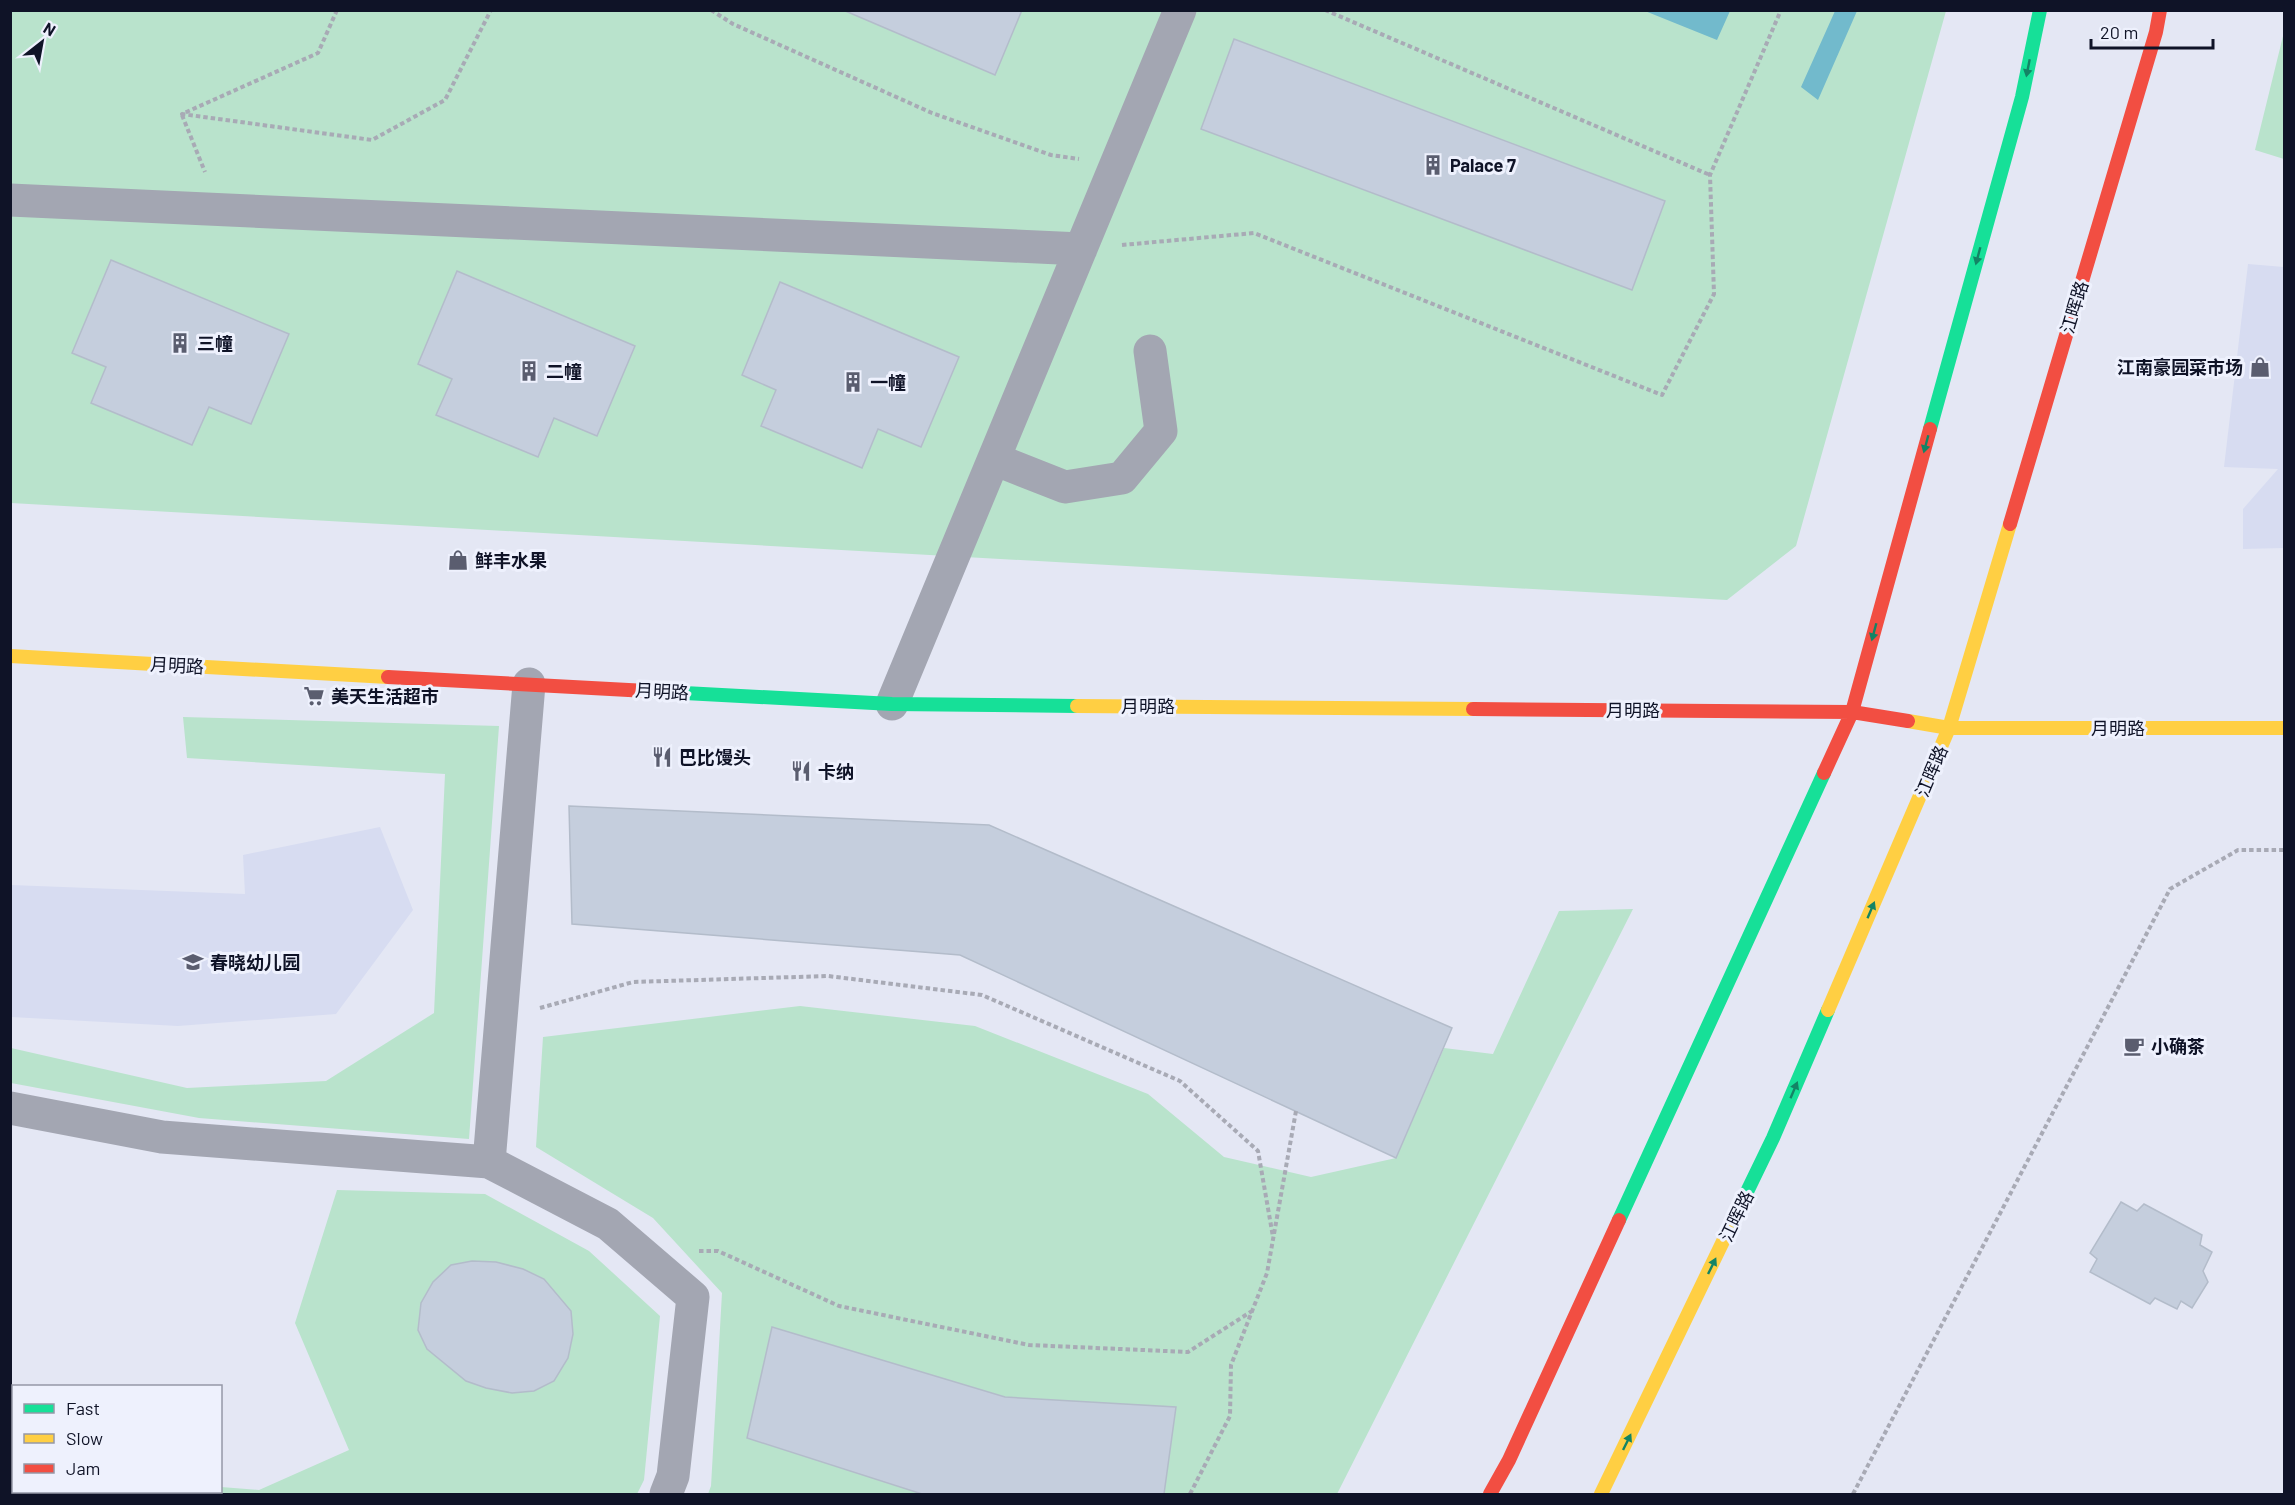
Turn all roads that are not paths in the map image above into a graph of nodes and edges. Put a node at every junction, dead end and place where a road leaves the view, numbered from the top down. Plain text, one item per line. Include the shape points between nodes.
1 (1180, 10) edge
2 (2040, 10) edge
3 (2160, 10) edge
4 (10, 200) edge
5 (1081, 249) junction
6 (1150, 351) dead end
7 (994, 459) junction
8 (10, 656) edge
9 (529, 684) junction
10 (892, 704) junction
11 (1852, 712) junction
12 (1949, 728) junction
13 (2284, 728) edge
14 (10, 1108) edge
15 (489, 1162) junction
16 (666, 1494) edge
17 (1490, 1494) edge
18 (1601, 1494) edge

1 - 5 street
2 -> 11 main road via 2022,98
3 - 12 main road, 江晖路
4 - 5 street
5 - 7 street
6 - 7 street via 1161,431 1122,477 1065,487
7 - 10 street
8 - 9 main road, 月明路
9 - 10 main road, 月明路
9 - 15 street
10 - 11 main road, 月明路
11 - 12 main road, 月明路
11 - 17 main road
12 - 13 main road, 月明路
18 -> 12 main road, 江晖路 via 1773,1138
14 - 15 street via 162,1137
15 - 16 street via 608,1224 693,1297 673,1476

